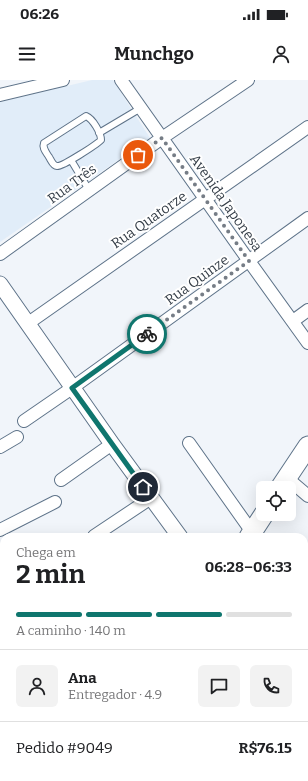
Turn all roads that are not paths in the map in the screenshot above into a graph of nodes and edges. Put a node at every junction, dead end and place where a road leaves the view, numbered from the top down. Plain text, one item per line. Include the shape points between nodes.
1 (63, 80) edge
2 (121, 80) edge
3 (248, 80) edge
4 (0, 94) edge
5 (141, 108) junction
6 (308, 127) edge
7 (99, 133) junction
8 (162, 138) junction
9 (71, 160) junction
10 (89, 190) junction
11 (205, 199) junction
12 (308, 218) edge
13 (0, 254) edge
14 (249, 261) junction
15 (0, 284) edge
16 (308, 310) edge
17 (293, 321) junction
18 (27, 324) junction
19 (308, 342) edge
20 (72, 388) junction
21 (24, 421) dead end
22 (17, 437) dead end
23 (189, 443) dead end
24 (112, 444) junction
25 (308, 446) edge
26 (0, 447) edge
27 (61, 480) dead end
28 (285, 481) edge
29 (296, 490) edge
30 (308, 496) edge
31 (151, 498) junction
32 (55, 502) dead end
33 (260, 521) edge
34 (0, 530) edge
35 (98, 533) edge
36 (177, 533) edge
37 (250, 533) edge
38 (252, 533) edge

1 - 4 street
2 - 5 street, Avenida Japonesa
3 - 8 street, Rua Três
5 - 7 lane
5 - 8 street, Avenida Japonesa
6 - 11 street, Rua Quatorze
7 - 9 lane via 102,138 99,142
7 - 9 lane via 86,116 44,142 43,148 56,166
8 - 10 street, Rua Três
8 - 11 street, Avenida Japonesa
9 - 10 lane
10 - 13 street, Rua Três
11 - 14 street, Avenida Japonesa
11 - 18 street, Rua Quatorze
12 - 14 street, Rua Quinze
14 - 17 street, Avenida Japonesa
14 - 20 street, Rua Quinze
15 - 18 street
16 - 17 street
17 - 19 street, Avenida Japonesa
18 - 20 street
20 - 21 street, Rua Quinze
20 - 24 street
22 - 26 street
23 - 37 street
24 - 27 street
24 - 31 street
25 - 28 main road
29 - 30 street
31 - 35 street
31 - 36 street
32 - 34 street
33 - 38 main road

